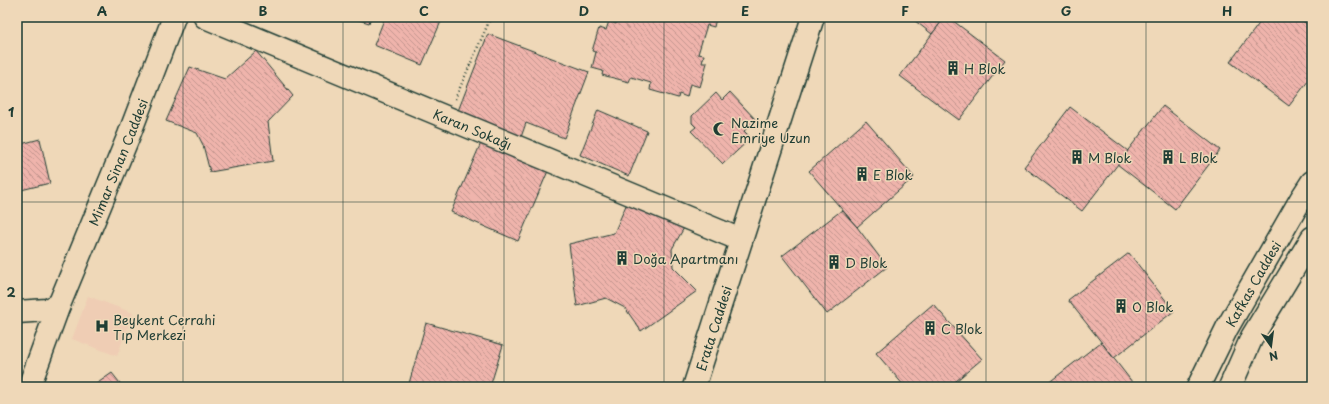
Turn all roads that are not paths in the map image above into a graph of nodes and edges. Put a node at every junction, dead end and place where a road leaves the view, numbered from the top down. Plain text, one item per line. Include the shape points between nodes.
1 (174, 17) edge
2 (204, 17) edge
3 (813, 17) edge
4 (1308, 196) edge
5 (1312, 238) edge
6 (741, 240) junction
7 (59, 305) junction
8 (26, 312) edge
9 (44, 346) junction
10 (28, 387) edge
11 (694, 387) edge
12 (1198, 387) edge
13 (1230, 387) edge

1 - 7 street, Mimar Sinan Caddesi
2 - 6 street, Karan Sokağı
3 - 6 street, Erata Caddesi
4 - 12 street, Kafkas Caddesi via 1227,328
5 - 13 street, Kafkas Caddesi via 1252,337
6 - 11 street, Erata Caddesi
7 - 8 street via 47,310
7 - 9 street, Mimar Sinan Caddesi
8 - 9 street via 45,322
9 - 10 street, Mimar Sinan Caddesi

